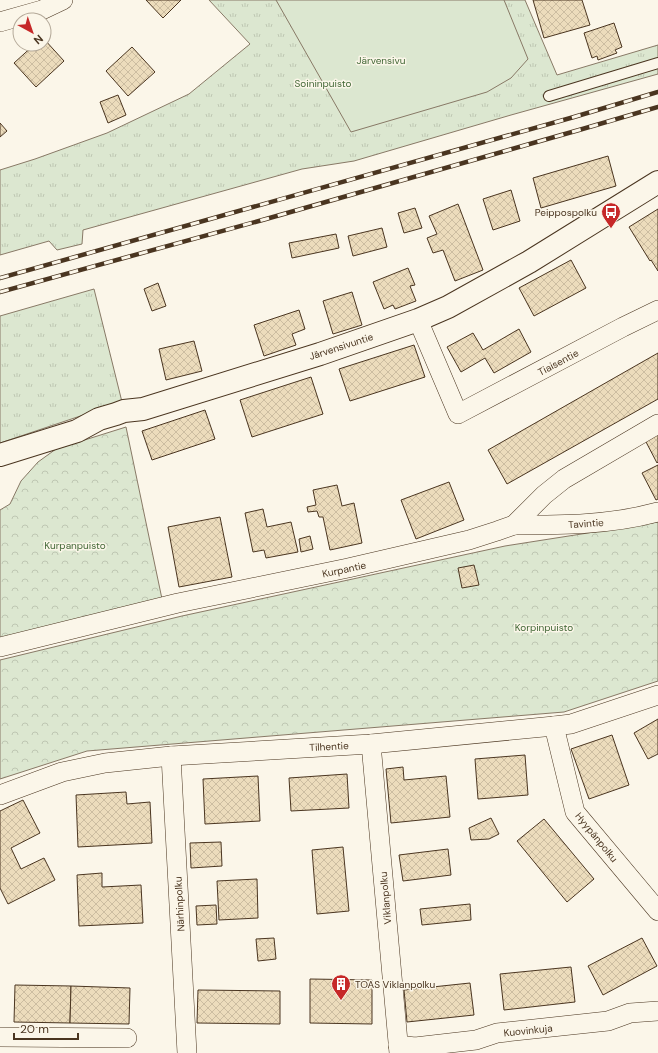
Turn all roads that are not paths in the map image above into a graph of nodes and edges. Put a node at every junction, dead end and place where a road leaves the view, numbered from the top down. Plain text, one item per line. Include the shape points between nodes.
1 (63, 0) edge
2 (0, 22) edge
3 (658, 63) edge
4 (549, 96) dead end
5 (658, 182) edge
6 (658, 310) edge
7 (418, 320) junction
8 (658, 424) edge
9 (0, 455) edge
10 (658, 512) edge
11 (514, 525) junction
12 (0, 647) edge
13 (658, 695) edge
14 (554, 726) junction
15 (370, 744) junction
16 (171, 756) junction
17 (0, 795) edge
18 (658, 911) edge
19 (658, 1011) edge
20 (0, 1037) edge
21 (127, 1038) dead end
22 (399, 1049) edge
23 (187, 1053) edge

1 - 2 street via 42,10
3 - 4 lane
5 - 7 street, Järvensivuntie via 516,269 448,307
6 - 7 street, Tiaisentie via 458,414
7 - 9 street, Järvensivuntie via 320,354 99,419 77,431
8 - 11 street, Kurpantie via 564,479
10 - 11 street, Tavintie via 638,518 595,524
11 - 12 street, Kurpantie via 469,540 178,603
13 - 14 street, Tilhentie via 571,724
14 - 15 street, Tilhentie
14 - 18 street, Hyypänpolku via 576,812
15 - 16 street, Tilhentie
15 - 22 street, Viklanpolku
16 - 17 street, Tilhentie via 105,763 62,772
16 - 23 street, Närhinpolku
19 - 22 street, Kuovinkuja via 630,1013 608,1021 497,1033 476,1040
20 - 21 street

